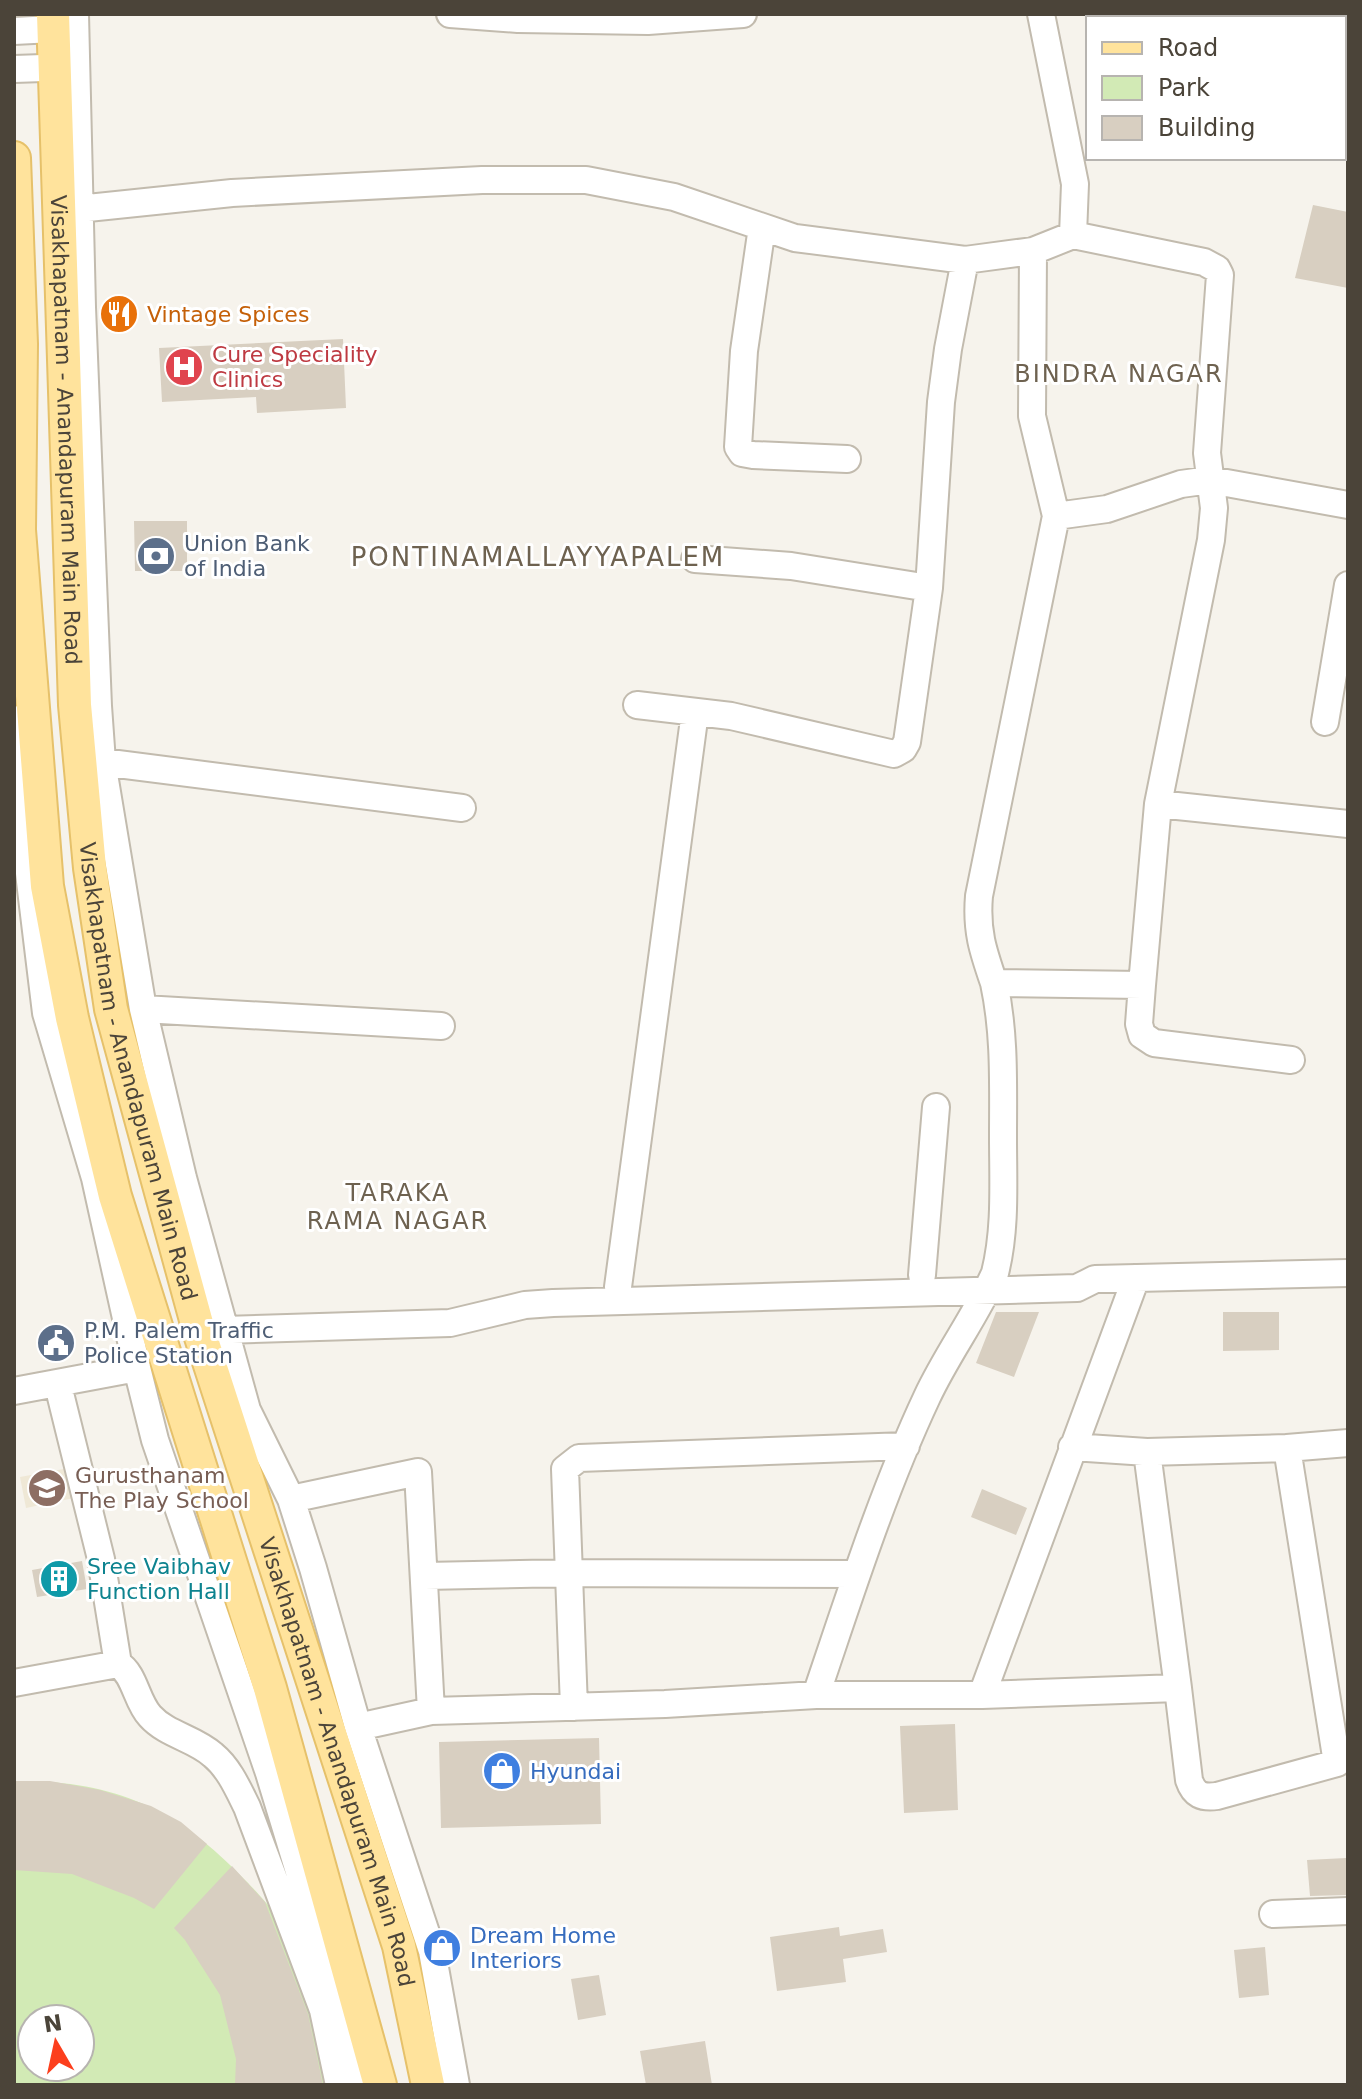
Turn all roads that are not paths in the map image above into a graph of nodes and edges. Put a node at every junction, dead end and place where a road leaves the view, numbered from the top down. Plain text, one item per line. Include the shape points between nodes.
1 (743, 14) edge
2 (1041, 14) edge
3 (456, 15) edge
4 (64, 21) edge
5 (14, 31) edge
6 (65, 68) junction
7 (14, 69) edge
8 (14, 158) edge
9 (78, 209) junction
10 (762, 227) junction
11 (1073, 235) junction
12 (1033, 251) junction
13 (965, 260) junction
14 (847, 459) dead end
15 (1210, 480) junction
16 (1348, 505) edge
17 (1056, 516) junction
18 (695, 559) dead end
19 (929, 588) junction
20 (1347, 592) edge
21 (637, 705) dead end
22 (695, 712) junction
23 (14, 719) edge
24 (1325, 722) dead end
25 (102, 762) junction
26 (1158, 804) junction
27 (462, 808) dead end
28 (1348, 824) edge
29 (994, 983) junction
30 (1142, 985) junction
31 (143, 1009) junction
32 (441, 1026) dead end
33 (1291, 1060) dead end
34 (936, 1107) dead end
35 (1348, 1273) edge
36 (922, 1275) junction
37 (1136, 1278) junction
38 (991, 1282) junction
39 (618, 1287) junction
40 (222, 1322) junction
41 (137, 1368) junction
42 (58, 1385) junction
43 (14, 1391) edge
44 (1348, 1443) edge
45 (906, 1446) junction
46 (1072, 1447) junction
47 (1287, 1448) junction
48 (1147, 1452) junction
49 (291, 1499) junction
50 (569, 1573) junction
51 (857, 1574) junction
52 (425, 1576) junction
53 (118, 1664) junction
54 (14, 1683) edge
55 (1178, 1688) junction
56 (816, 1695) junction
57 (982, 1695) junction
58 (574, 1707) junction
59 (431, 1711) junction
60 (358, 1727) junction
61 (1343, 1762) edge
62 (269, 1773) junction
63 (234, 1781) junction
64 (1348, 1911) edge
65 (1273, 1914) dead end
66 (339, 2085) edge
67 (364, 2085) edge
68 (380, 2085) edge
69 (428, 2085) edge
70 (456, 2085) edge

1 - 3 street via 648,21
2 - 11 street via 1075,184
4 - 5 street
4 - 6 main road, Visakhapatnam - Anandapuram Main Road
6 - 7 street
6 - 9 street
6 - 69 main road, Visakhapatnam - Anandapuram Main Road via 75,705 90,868 111,1009 199,1331 399,1946
8 - 68 main road, Visakhapatnam - Anandapuram Main Road via 21,344 20,545 47,886 72,1018 115,1196 270,1688
9 - 10 street via 232,193 586,180 674,197
9 - 25 street
10 - 13 street via 795,238
10 - 14 street via 744,351 738,447 753,455
11 - 12 street
11 - 15 street via 1217,269
12 - 13 street
12 - 17 street via 1032,416
13 - 19 street via 941,402
15 - 16 street
15 - 17 street via 1181,484 1107,509
15 - 26 street via 1211,540
17 - 29 street via 979,896 980,944
18 - 19 street via 791,566
19 - 22 street via 907,742 894,754
20 - 24 street
21 - 22 street
22 - 39 street
23 - 41 street via 46,1013 95,1178
25 - 27 street
25 - 31 street
26 - 28 street
26 - 30 street
29 - 30 street
29 - 38 street via 1003,1045 1003,1212
30 - 33 street via 1139,1024 1142,1035 1154,1043
31 - 32 street
31 - 40 street
34 - 36 street
35 - 37 street
36 - 38 street
36 - 39 street
37 - 38 street via 1095,1279 1077,1288
37 - 46 street
38 - 40 street via 525,1305 450,1323
38 - 45 street
39 - 40 street via 529,1289 443,1306
40 - 49 street via 247,1410
41 - 42 street
41 - 62 street via 164,1468
42 - 43 street
42 - 53 street via 101,1559
44 - 47 street
45 - 50 street via 579,1458 565,1469
45 - 51 street
46 - 48 street
46 - 57 street
47 - 48 street
47 - 61 street
48 - 55 street
49 - 52 street via 418,1472
49 - 60 street
50 - 51 street
50 - 52 street
50 - 58 street
51 - 56 street
52 - 59 street
53 - 54 street
53 - 63 street via 125,1668 145,1711 215,1755
55 - 57 street
55 - 61 street via 1189,1780 1198,1795 1217,1796
56 - 57 street
56 - 58 street
58 - 59 street
59 - 60 street
60 - 70 street via 432,1951
62 - 63 street
62 - 67 street
63 - 66 street via 323,2010
64 - 65 street

